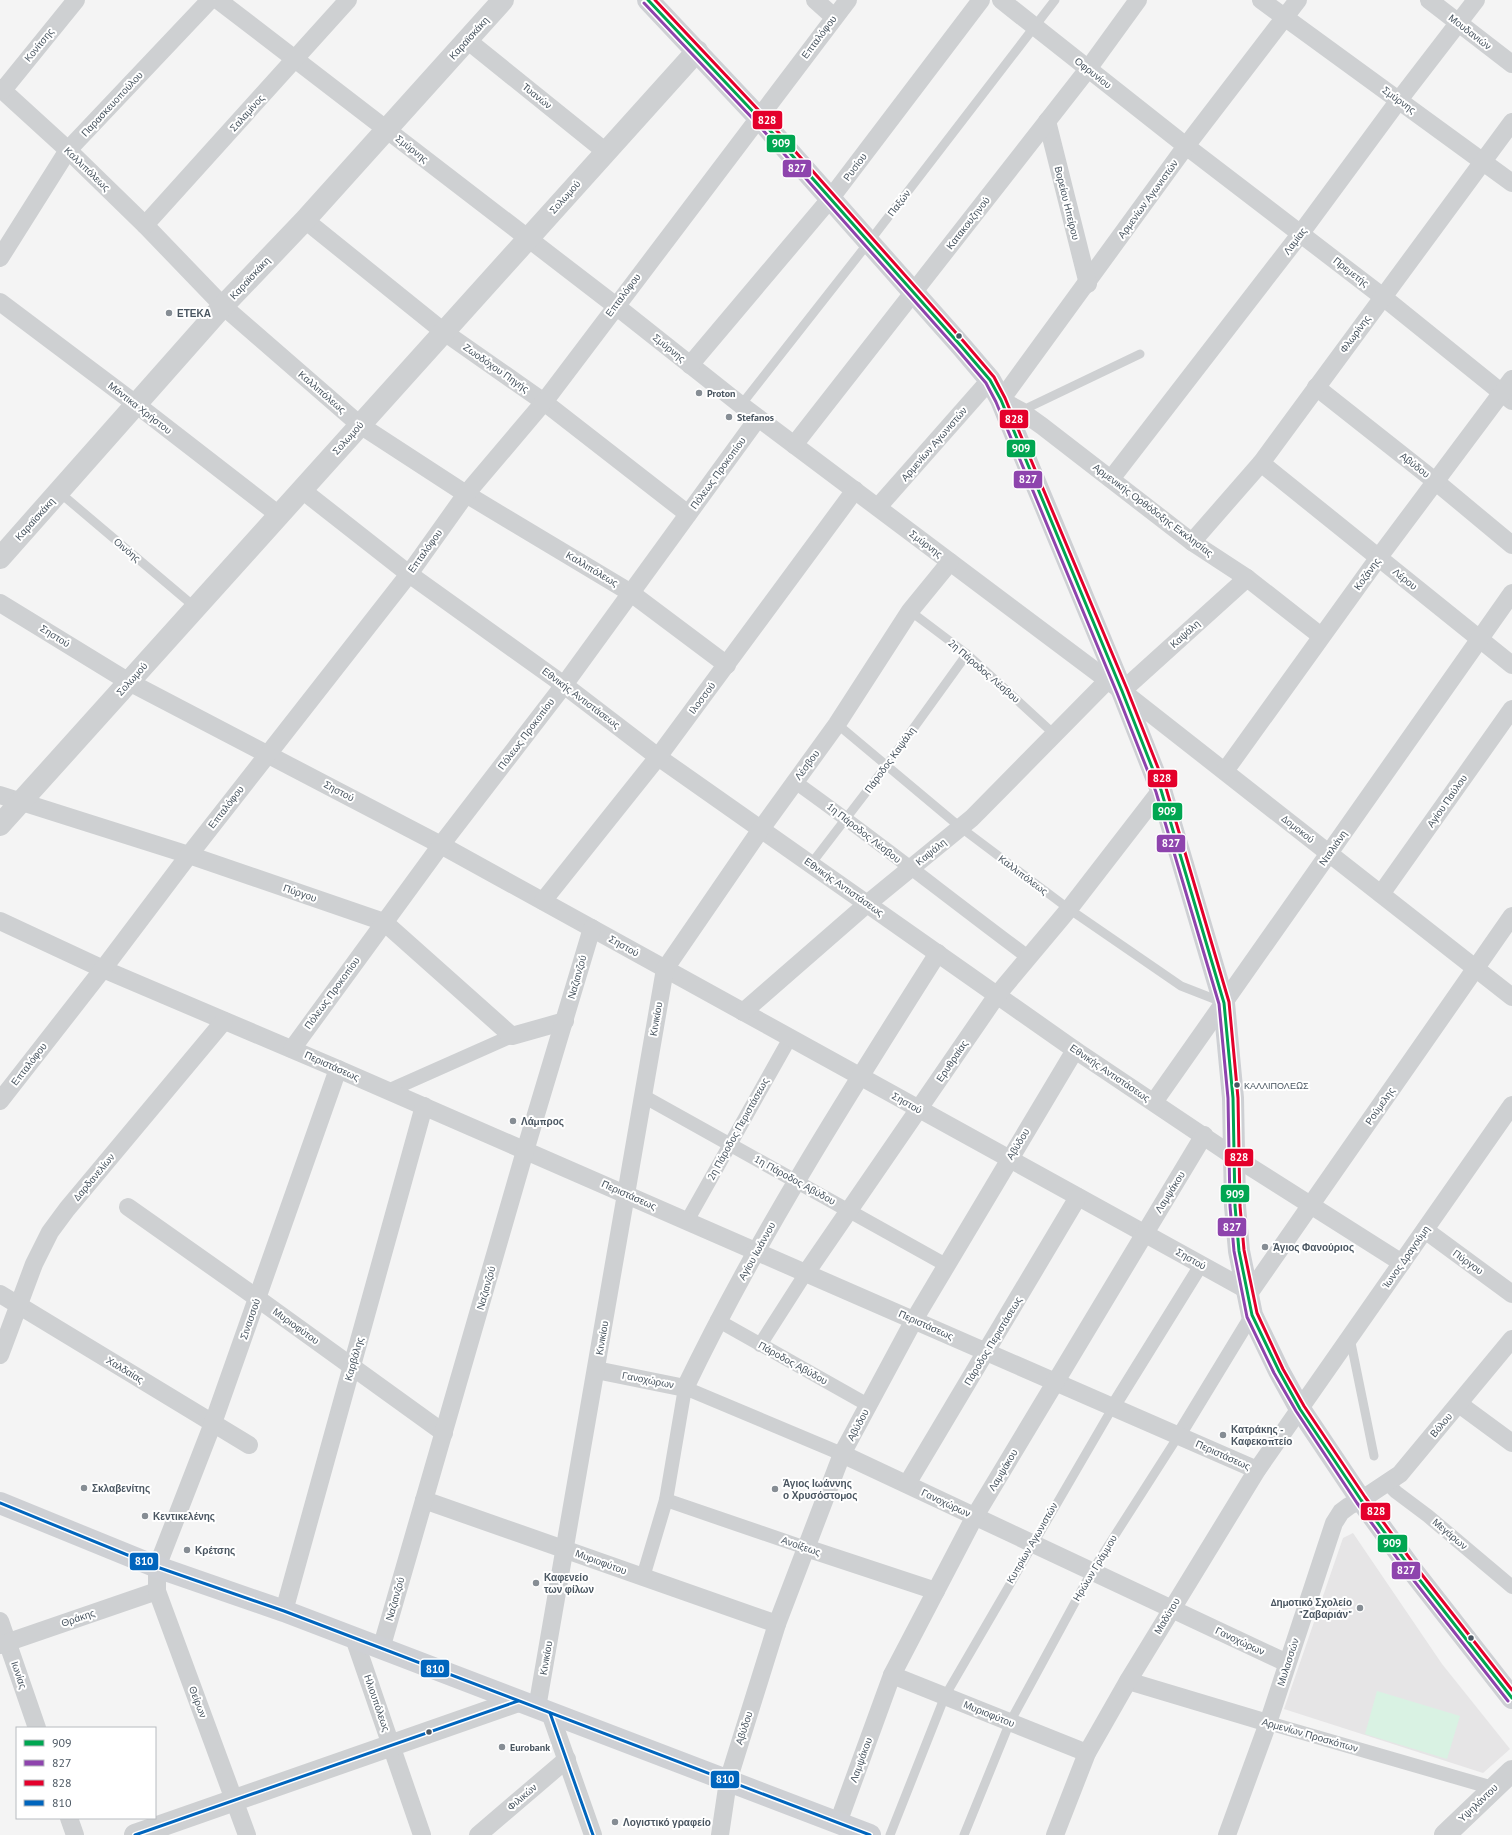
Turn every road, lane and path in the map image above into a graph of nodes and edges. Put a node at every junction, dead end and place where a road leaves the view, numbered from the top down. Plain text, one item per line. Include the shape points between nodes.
1 (76, 0) edge
2 (210, 0) edge
3 (218, 0) edge
4 (348, 0) edge
5 (503, 0) edge
6 (648, 0) edge
7 (815, 0) edge
8 (848, 0) edge
9 (981, 0) edge
10 (1001, 0) edge
11 (1055, 0) edge
12 (1138, 0) edge
13 (1261, 0) edge
14 (1298, 0) edge
15 (1429, 0) edge
16 (1476, 0) edge
17 (834, 17) junction
18 (1286, 17) junction
19 (1459, 23) junction
20 (1035, 28) junction
21 (467, 40) junction
22 (697, 52) junction
23 (294, 60) junction
24 (1512, 64) edge
25 (1088, 69) junction
26 (1, 90) edge
27 (1399, 100) junction
28 (759, 118) junction
29 (1047, 121) junction
30 (1512, 122) edge
31 (387, 129) junction
32 (1186, 146) junction
33 (68, 150) junction
34 (606, 152) junction
35 (1484, 162) junction
36 (1512, 183) edge
37 (830, 199) junction
38 (305, 220) junction
39 (146, 225) junction
40 (1301, 233) junction
41 (528, 239) junction
42 (869, 242) junction
43 (0, 258) edge
44 (1088, 284) junction
45 (913, 293) junction
46 (1383, 297) junction
47 (0, 302) edge
48 (223, 306) junction
49 (616, 306) junction
50 (444, 332) junction
51 (1140, 354) dead end
52 (690, 365) junction
53 (1512, 379) edge
54 (990, 380) junction
55 (1316, 387) junction
56 (1507, 397) edge
57 (1002, 400) junction
58 (544, 402) junction
59 (137, 405) junction
60 (741, 405) junction
61 (1021, 411) junction
62 (758, 418) junction
63 (360, 425) junction
64 (794, 445) junction
65 (1261, 463) junction
66 (1111, 479) junction
67 (1435, 481) junction
68 (302, 490) junction
69 (855, 490) junction
70 (59, 492) junction
71 (466, 494) junction
72 (878, 507) junction
73 (688, 514) junction
74 (279, 515) junction
75 (1192, 542) junction
76 (1512, 544) edge
77 (1379, 557) junction
78 (0, 558) edge
79 (950, 562) junction
80 (408, 574) junction
81 (1248, 578) junction
82 (631, 593) junction
83 (1512, 593) edge
84 (0, 603) edge
85 (196, 608) junction
86 (910, 611) junction
87 (1321, 636) junction
88 (1480, 639) junction
89 (967, 654) junction
90 (727, 665) junction
91 (1512, 666) edge
92 (129, 682) junction
93 (564, 685) junction
94 (1115, 685) junction
95 (1512, 708) edge
96 (837, 724) junction
97 (1054, 734) junction
98 (268, 754) junction
99 (658, 757) junction
100 (887, 765) junction
101 (1225, 771) junction
102 (795, 782) junction
103 (1161, 790) junction
104 (0, 795) edge
105 (21, 801) junction
106 (846, 819) junction
107 (0, 825) edge
108 (960, 827) junction
109 (761, 829) junction
110 (441, 845) junction
111 (1329, 854) junction
112 (188, 855) junction
113 (812, 864) junction
114 (910, 869) junction
115 (1381, 894) junction
116 (543, 901) junction
117 (867, 904) junction
118 (1069, 909) junction
119 (1512, 916) edge
120 (0, 922) edge
121 (384, 922) junction
122 (592, 928) junction
123 (938, 953) junction
124 (1028, 957) junction
125 (1475, 968) junction
126 (103, 969) junction
127 (665, 969) junction
128 (997, 995) junction
129 (1512, 997) edge
130 (1224, 1003) junction
131 (743, 1012) junction
132 (224, 1020) junction
133 (565, 1021) junction
134 (512, 1036) junction
135 (790, 1038) junction
136 (292, 1049) junction
137 (1075, 1050) junction
138 (338, 1069) junction
139 (860, 1077) junction
140 (388, 1091) junction
141 (643, 1096) junction
142 (0, 1101) edge
143 (1154, 1102) junction
144 (1512, 1105) edge
145 (424, 1106) junction
146 (919, 1110) junction
147 (1204, 1135) junction
148 (730, 1144) junction
149 (525, 1151) junction
150 (1234, 1156) junction
151 (1009, 1159) junction
152 (796, 1180) junction
153 (627, 1194) junction
154 (1078, 1198) junction
155 (1310, 1206) junction
156 (128, 1207) dead end
157 (849, 1209) junction
158 (687, 1221) junction
159 (1425, 1230) junction
160 (1144, 1234) junction
161 (756, 1251) junction
162 (1402, 1263) junction
163 (946, 1265) junction
164 (1201, 1265) junction
165 (806, 1273) junction
166 (0, 1294) edge
167 (1512, 1294) edge
168 (257, 1298) junction
169 (1249, 1300) junction
170 (19, 1306) junction
171 (718, 1320) junction
172 (914, 1320) junction
173 (1350, 1336) junction
174 (1512, 1339) edge
175 (760, 1345) junction
176 (987, 1352) junction
177 (0, 1355) edge
178 (352, 1367) junction
179 (596, 1370) junction
180 (1056, 1382) junction
181 (685, 1388) junction
182 (1459, 1404) junction
183 (868, 1405) junction
184 (1112, 1407) junction
185 (1300, 1409) junction
186 (213, 1423) junction
187 (444, 1433) junction
188 (1179, 1436) junction
189 (1512, 1443) edge
190 (249, 1446) dead end
191 (842, 1454) junction
192 (1374, 1456) dead end
193 (1257, 1470) junction
194 (1387, 1483) junction
195 (907, 1484) junction
196 (424, 1500) junction
197 (666, 1500) junction
198 (1361, 1500) junction
199 (0, 1503) edge
200 (975, 1516) junction
201 (1032, 1543) junction
202 (806, 1548) junction
203 (566, 1549) junction
204 (157, 1567) junction
205 (1092, 1571) junction
206 (643, 1577) junction
207 (1512, 1586) edge
208 (157, 1591) junction
209 (936, 1591) junction
210 (1172, 1609) junction
211 (284, 1611) junction
212 (0, 1621) edge
213 (777, 1624) junction
214 (354, 1638) junction
215 (4, 1644) edge
216 (381, 1648) junction
217 (1287, 1663) junction
218 (892, 1675) junction
219 (1128, 1681) junction
220 (945, 1696) junction
221 (1512, 1698) edge
222 (535, 1707) junction
223 (1010, 1722) junction
224 (1268, 1723) junction
225 (37, 1727) edge
226 (391, 1744) junction
227 (1087, 1753) junction
228 (566, 1759) junction
229 (1512, 1771) edge
230 (728, 1781) junction
231 (1493, 1788) junction
232 (235, 1800) junction
233 (69, 1819) edge
234 (838, 1823) junction
235 (75, 1835) edge
236 (135, 1835) edge
237 (247, 1835) edge
238 (422, 1835) edge
239 (478, 1835) edge
240 (593, 1835) edge
241 (720, 1835) edge
242 (870, 1835) edge
243 (890, 1835) edge
244 (964, 1835) edge
245 (1055, 1835) edge
246 (1227, 1835) edge
247 (1445, 1835) edge

1 - 26 street, Κονίτσης
2 - 33 street, Παρασκευοπούλου
3 - 23 street, Σμύρνης
4 - 23 street, Σαλαμίνος
5 - 21 street, Καραϊσκάκη
6 - 22 main road
7 - 17 street
8 - 17 street, Επταλόφου
9 - 37 street, Ρυσίου
10 - 20 street, Οφρυνίου
11 - 20 lane, Παξών
12 - 25 street, Κατακουζηνού
13 - 18 street, Σμύρνης
14 - 18 street, Αρμενίων Αγωνιστών
15 - 19 street, Μουδανιών
16 - 19 street, Λαμίας
17 - 28 street, Επταλόφου
18 - 27 street, Σμύρνης
18 - 32 street, Αρμενίων Αγωνιστών
19 - 24 street, Μουδανιών
19 - 27 street, Λαμίας
20 - 25 street, Οφρυνίου
20 - 42 lane, Παξών
21 - 31 street, Καραϊσκάκη
21 - 34 street, Τυανών
22 - 28 main road
22 - 34 street, Σολωμού
23 - 31 street, Σμύρνης
23 - 39 street, Σαλαμίνος
25 - 29 street, Κατακουζηνού
25 - 32 street, Οφρυνίου
26 - 33 street, Καλλιπόλεως
27 - 35 street, Σμύρνης
27 - 40 street, Λαμίας
28 - 37 main road
28 - 49 street, Επταλόφου
29 - 44 street, Βορείου Ηπείρου
29 - 45 street, Κατακουζηνού
30 - 35 street, Φλωρίνης
31 - 38 street, Καραϊσκάκη
31 - 41 street, Σμύρνης
32 - 40 street, Πρεμετής
32 - 44 street, Αρμενίων Αγωνιστών
33 - 39 street, Καλλιπόλεως
33 - 43 street, Παρασκευοπούλου
34 - 41 street, Σολωμού
35 - 36 street, Σμύρνης
35 - 46 street, Φλωρίνης
37 - 42 main road
37 - 52 street, Ρυσίου
38 - 48 street, Καραϊσκάκη
38 - 50 street, Ζωοδόχου Πηγής
39 - 48 street, Καλλιπόλεως
40 - 46 street, Πρεμετής
40 - 66 street, Λαμίας
41 - 49 street, Σμύρνης
41 - 50 street, Σολωμού
42 - 45 main road
42 - 60 lane, Παξών
44 - 57 street, Αρμενίων Αγωνιστών
45 - 54 main road
45 - 64 street, Κατακουζηνού
46 - 55 street, Φλωρίνης
46 - 56 street, Πρεμετής
47 - 59 street, Μάντικα Χρήστου
48 - 59 street, Καραϊσκάκη
48 - 63 street, Καλλιπόλεως
49 - 52 street, Σμύρνης
49 - 58 street, Επταλόφου
50 - 58 street, Ζωοδόχου Πηγής
50 - 63 street, Σολωμού
51 - 61 lane
52 - 60 street, Σμύρνης
53 - 56 street, Κοζάνης
54 - 57 main road
54 - 72 street, Αρμενίων Αγωνιστών
55 - 65 street, Φλωρίνης
55 - 67 street, Αβύδου
56 - 67 street, Κοζάνης
57 - 61 street, Αρμενικής Ορθόδοξης Εκκλησίας
57 - 94 main road
58 - 71 street, Επταλόφου
58 - 73 street, Ζωοδόχου Πηγής
59 - 70 street, Καραϊσκάκη
59 - 74 street, Μάντικα Χρήστου
60 - 62 street, Σμύρνης
61 - 66 street, Αρμενικής Ορθόδοξης Εκκλησίας
62 - 64 street, Σμύρνης
62 - 73 street, Πόλεως Προκοπίου
63 - 68 street, Σολωμού
63 - 71 street, Καλλιπόλεως
64 - 69 street, Σμύρνης
65 - 75 street, Φλωρίνης
65 - 77 street, Λέρου
66 - 75 street, Αρμενικής Ορθόδοξης Εκκλησίας
67 - 76 street, Αβύδου
67 - 77 street, Κοζάνης
68 - 74 street, Σολωμού
68 - 80 street, Εθνικής Αντιστάσεως
69 - 72 street, Σμύρνης
69 - 90 street, Ιλοσσού
70 - 78 street, Καραϊσκάκη
70 - 85 lane, Οινόης
71 - 80 street, Επταλόφου
71 - 82 street, Καλλιπόλεως
72 - 79 street, Σμύρνης
73 - 82 street, Πόλεως Προκοπίου
74 - 85 street, Σολωμού
75 - 81 street, Αρμενικής Ορθόδοξης Εκκλησίας
77 - 87 street, Κοζάνης
77 - 88 street, Λέρου
79 - 86 street, Λέσβου
79 - 94 street, Σμύρνης
80 - 93 street, Εθνικής Αντιστάσεως
80 - 98 street, Επταλόφου
81 - 87 street, Αρμενικής Ορθόδοξης Εκκλησίας
81 - 94 street, Καψάλη
82 - 90 street, Καλλιπόλεως
82 - 93 street, Πόλεως Προκοπίου
83 - 88 street, Νταλιάνη
84 - 92 street, Σηστού
85 - 92 street, Σολωμού
86 - 89 lane, 2η Πάροδος Λέσβου
86 - 96 street, Λέσβου
87 - 101 street, Κοζάνης
88 - 91 street, Λέρου
88 - 111 street, Νταλιάνη
89 - 97 lane, 2η Πάροδος Λέσβου
89 - 100 lane, Πάροδος Καψάλη
90 - 99 street, Ιλοσσού
92 - 98 street, Σηστού
92 - 105 street, Σολωμού
93 - 99 street, Εθνικής Αντιστάσεως
93 - 110 street, Πόλεως Προκοπίου
94 - 97 street, Καψάλη
94 - 101 street, Δομοκού
94 - 103 main road
95 - 115 street, Αγίου Παύλου
96 - 100 lane, Καλλιπόλεως
96 - 102 street, Λέσβου
97 - 108 street, Καψάλη via 972,818
98 - 110 street, Σηστού
98 - 112 street, Επταλόφου
99 - 109 street, Εθνικής Αντιστάσεως
99 - 116 street, Ιλοσσού
100 - 106 lane, Πάροδος Καψάλη
100 - 108 lane, Καλλιπόλεως
101 - 111 street, Δομοκού
102 - 106 street, 1η Πάροδος Λέσβου
102 - 109 street, Λέσβου
103 - 118 street, Ερυθραίας
103 - 130 main road
104 - 105 street, Πύργου
105 - 107 street, Σολωμού
105 - 112 street, Πύργου
106 - 113 lane, Πάροδος Καψάλη
106 - 114 street, 1η Πάροδος Λέσβου
108 - 114 street, Καψάλη
108 - 118 lane, Καλλιπόλεως
109 - 113 street, Εθνικής Αντιστάσεως
109 - 127 street, Λέσβου
110 - 116 street, Σηστού
110 - 121 street, Πόλεως Προκοπίου
111 - 115 street, Δομοκού
111 - 130 street, Νταλιάνη
112 - 121 street, Πύργου
112 - 126 street, Επταλόφου
113 - 117 street, Εθνικής Αντιστάσεως
114 - 117 street, Καψάλη
114 - 124 street, 1η Πάροδος Λέσβου
115 - 125 street, Δομοκού
116 - 122 street, Σηστού
117 - 123 street, Εθνικής Αντιστάσεως
117 - 131 street, Καψάλη
118 - 124 street, Ερυθραίας
118 - 130 lane, Καλλιπόλεως via 1180,986
119 - 125 street, Ρούμελης
120 - 126 street, Περιστάσεως
121 - 134 street, Πύργου
121 - 136 street, Πόλεως Προκοπίου
122 - 127 street, Σηστού
122 - 133 street, Ναζιανζού
123 - 128 street, Εθνικής Αντιστάσεως
123 - 139 street, Αγίου Ιωάννου
124 - 128 street, Ερυθραίας
125 - 129 street, Δομοκού
125 - 155 street, Ρούμελης
126 - 132 street, Περιστάσεως
126 - 142 street, Επταλόφου
127 - 131 street, Σηστού
127 - 141 street, Κινικίου
128 - 137 street, Εθνικής Αντιστάσεως
128 - 146 street, Ερυθραίας
130 - 143 street, Νταλιάνη
130 - 150 main road via 1233,1098
131 - 135 street, Σηστού
132 - 136 street, Περιστάσεως
132 - 170 street, Δαρδανελίων via 50,1232 34,1264
133 - 134 street
133 - 149 street, Ναζιανζού
134 - 140 street
135 - 139 street, Σηστού
135 - 148 street, 2η Πάροδος Περιστάσεως
136 - 138 street, Περιστάσεως
137 - 143 street, Εθνικής Αντιστάσεως
137 - 151 street, Αβύδου
138 - 140 street, Περιστάσεως
138 - 168 street, Σινασσού
139 - 146 street, Σηστού
139 - 152 street, Αγίου Ιωάννου
140 - 145 street, Περιστάσεως
141 - 148 street, 1η Πάροδος Αβύδου
141 - 153 street, Κινικίου
143 - 147 street, Εθνικής Αντιστάσεως
144 - 159 street, Ίωνος Δραγούμη
145 - 149 street, Περιστάσεως
145 - 178 street, Καρβάλης
146 - 151 street, Σηστού
146 - 157 street, Ερυθραίας
147 - 150 street, Εθνικής Αντιστάσεως
147 - 160 street, Λαμψάκου
148 - 152 street, 1η Πάροδος Αβύδου
148 - 158 street, 2η Πάροδος Περιστάσεως
149 - 153 street, Περιστάσεως
149 - 187 street, Ναζιανζού
150 - 155 street, Εθνικής Αντιστάσεως
150 - 169 main road via 1239,1252
151 - 154 street, Σηστού
151 - 163 street, Αβύδου
152 - 157 street, 1η Πάροδος Αβύδου
152 - 161 street, Αγίου Ιωάννου
153 - 158 street, Περιστάσεως
153 - 179 street, Κινικίου
154 - 160 street, Σηστού
154 - 176 street, Πάροδος Περιστάσεως
155 - 162 street, Εθνικής Αντιστάσεως
155 - 169 street, Ρούμελης
156 - 168 street, Μυριοφύτου
157 - 163 street, 1η Πάροδος Αβύδου
157 - 165 street, Ερυθραίας
158 - 161 street, Περιστάσεως
159 - 162 street, Ίωνος Δραγούμη
159 - 167 street, Πύργου
160 - 164 street, Σηστού
160 - 180 street, Λαμψάκου
161 - 165 street, Περιστάσεως
161 - 171 street, Αγίου Ιωάννου
162 - 173 street, Ίωνος Δραγούμη
163 - 172 street, Αβύδου
164 - 169 street, Σηστού
164 - 184 street, Κυπρίων Αγωνιστών
165 - 172 street, Περιστάσεως
165 - 175 street, Ερυθραίας
166 - 170 street, Χαλδαίας
168 - 178 street, Μυριοφύτου
168 - 186 street, Σινασσού
169 - 185 main road via 1279,1371
169 - 188 street, Ηρώων Γράμμου
170 - 177 street, Δαρδανελίων
170 - 186 street, Χαλδαίας
171 - 175 street, Πάροδος Αβύδου
171 - 181 street, Αγίου Ιωάννου
172 - 176 street, Περιστάσεως
172 - 183 street, Αβύδου
173 - 185 street, Ίωνος Δραγούμη
173 - 192 lane
174 - 182 street, Βόλου
175 - 183 street, Πάροδος Αβύδου
176 - 180 street, Περιστάσεως
176 - 195 street, Πάροδος Περιστάσεως
178 - 187 street, Μυριοφύτου
178 - 211 street, Καρβάλης
179 - 181 street, Γανοχώρων
179 - 203 street, Κινικίου
180 - 184 street, Περιστάσεως
180 - 200 street, Λαμψάκου
181 - 191 street, Γανοχώρων
181 - 197 street, Αγίου Ιωάννου
182 - 189 street
182 - 194 street, Βόλου via 1400,1474
183 - 191 street, Αβύδου
184 - 188 street, Περιστάσεως
184 - 201 lane, Κυπρίων Αγωνιστών
185 - 193 street, Μαδύτου
185 - 198 main road
186 - 190 street, Χαλδαίας
186 - 204 street, Σινασσού
187 - 196 street, Ναζιανζού
188 - 193 street, Περιστάσεως
188 - 205 lane, Ηρώων Γράμμου
191 - 195 street, Γανοχώρων
191 - 202 street, Αβύδου
193 - 210 street, Μαδύτου
194 - 198 street, Βόλου
194 - 207 street, Μεγάρων
195 - 200 street, Γανοχώρων
196 - 203 street, Μυριοφύτου
196 - 216 street, Ναζιανζού
197 - 202 street, Ανοίξεως
197 - 206 street, Αγίου Ιωάννου
198 - 217 street, Μυλασσών via 1341,1512 1334,1523
198 - 221 main road
199 - 204 main road
200 - 201 street, Γανοχώρων
200 - 209 street, Λαμψάκου
201 - 205 street, Γανοχώρων
201 - 220 lane, Κυπρίων Αγωνιστών
202 - 209 street, Ανοίξεως
202 - 213 street, Αβύδου
203 - 206 street, Μυριοφύτου
203 - 222 street, Κινικίου
204 - 208 street, Θείρων
204 - 211 main road
205 - 210 street, Γανοχώρων
205 - 223 lane, Ηρώων Γράμμου
206 - 213 street, Μυριοφύτου
208 - 215 street, Θράκης
208 - 232 street, Θείρων
209 - 218 street, Λαμψάκου
210 - 217 street, Γανοχώρων
210 - 219 street, Μαδύτου
211 - 214 main road
212 - 215 street, Ιωνίας
213 - 230 street, Αβύδου
214 - 216 main road
214 - 226 street, Ηλιουπόλεως
215 - 225 street, Ιωνίας
216 - 222 main road
217 - 224 street, Μυλασσών
218 - 220 street, Μυριοφύτου
218 - 234 street, Λαμψάκου
219 - 224 street, Αρμενίων Προσκόπων
219 - 227 street, Μαδύτου
220 - 223 street, Μυριοφύτου
220 - 243 lane, Κυπρίων Αγωνιστών
222 - 226 street
222 - 228 street
222 - 230 main road
223 - 227 street, Μυριοφύτου
223 - 244 lane, Ηρώων Γράμμου
224 - 231 street, Αρμενίων Προσκόπων
224 - 246 street, Μυλασσών
226 - 232 street
226 - 238 street, Ηλιουπόλεως
227 - 245 street, Μαδύτου
228 - 239 street, Φιλικών
228 - 240 street
229 - 231 street, Υψηλάντου
230 - 234 main road
230 - 241 street, Αβύδου
231 - 247 street, Υψηλάντου
232 - 236 street
232 - 237 street, Θείρων
233 - 235 street
234 - 242 main road

